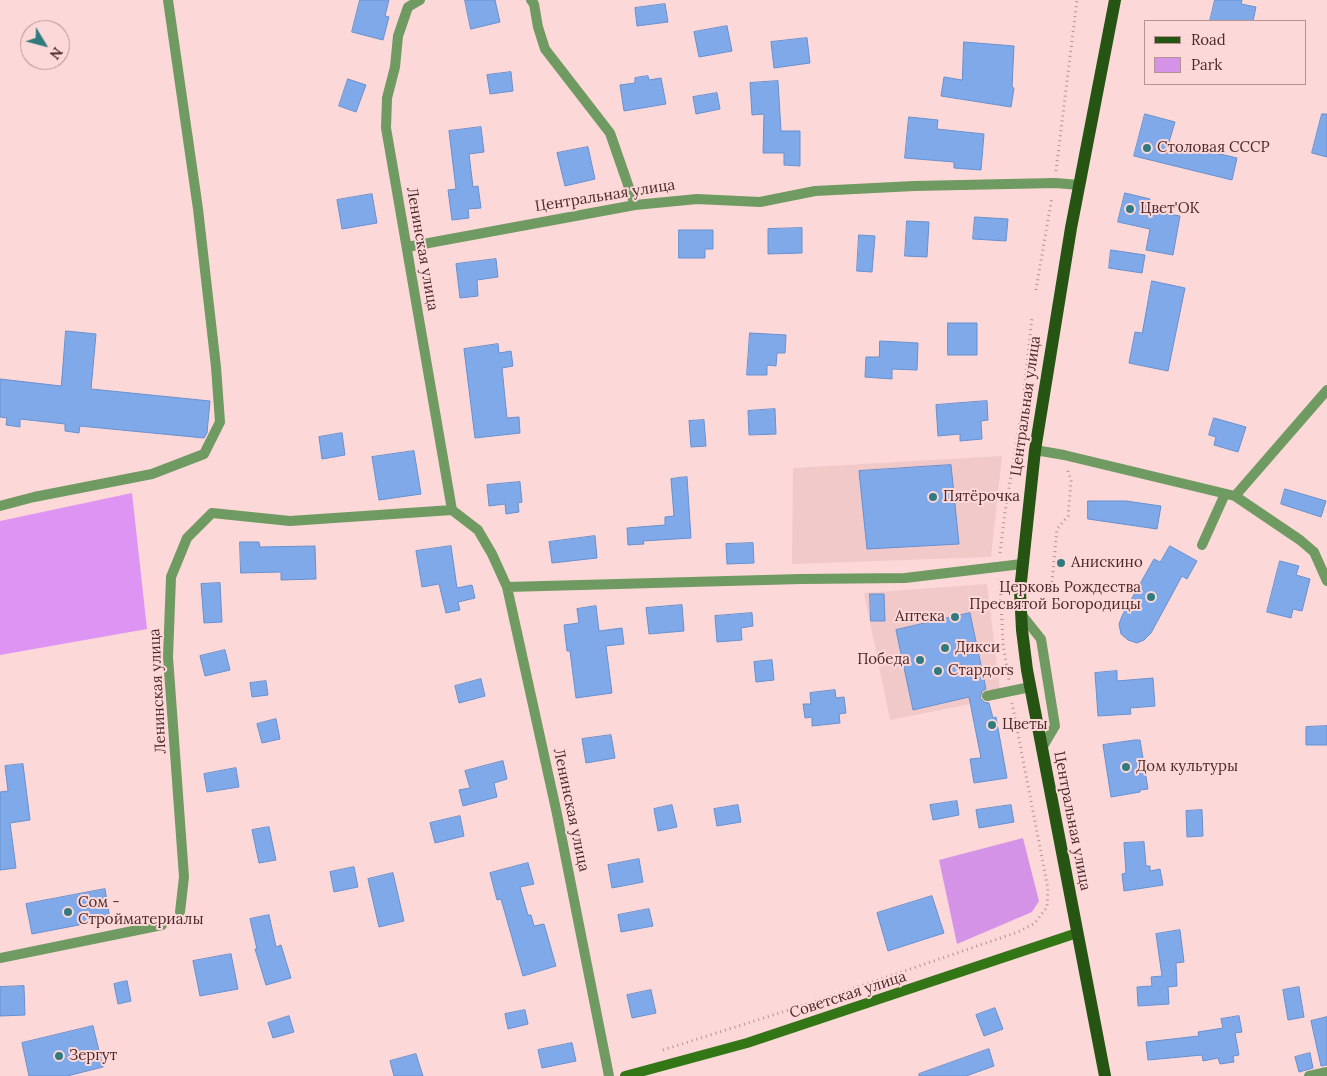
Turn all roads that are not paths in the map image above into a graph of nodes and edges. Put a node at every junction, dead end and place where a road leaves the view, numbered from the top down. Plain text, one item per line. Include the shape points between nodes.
1 (168, 0) edge
2 (420, 0) edge
3 (1115, 0) edge
4 (535, 1) edge
5 (1080, 185) junction
6 (636, 205) junction
7 (407, 248) junction
8 (1327, 390) edge
9 (1035, 450) junction
10 (1230, 495) junction
11 (0, 506) edge
12 (452, 510) junction
13 (1202, 545) dead end
14 (1314, 552) junction
15 (1327, 558) edge
16 (1022, 564) junction
17 (1327, 581) edge
18 (507, 587) junction
19 (1021, 614) junction
20 (1030, 687) junction
21 (988, 696) dead end
22 (1042, 748) junction
23 (180, 912) dead end
24 (162, 925) dead end
25 (1077, 933) junction
26 (0, 958) edge
27 (1327, 1072) edge
28 (609, 1076) edge
29 (625, 1076) edge
30 (1105, 1076) edge
31 (1309, 1076) edge

1 - 11 street via 198,209 220,422 204,454 152,474
2 - 7 street, Ленинская улица via 408,7 398,36 387,98 386,128
3 - 5 main road, Центральная улица
4 - 6 street via 538,27 546,49 610,133
5 - 6 street, Центральная улица via 914,186 815,191 760,202 697,199
5 - 9 main road, Центральная улица
6 - 7 street, Центральная улица
7 - 12 street, Ленинская улица
8 - 10 street
9 - 10 street
9 - 16 main road, Центральная улица
10 - 13 street
10 - 14 street
12 - 18 street, Ленинская улица via 478,530
12 - 23 street, Ленинская улица via 290,521 212,513 187,538 171,577 168,657 184,877
14 - 15 street
14 - 17 street
16 - 18 street via 905,578
16 - 19 main road, Центральная улица
18 - 28 street, Ленинская улица via 557,814
19 - 20 main road, Центральная улица
19 - 22 street via 1041,639 1055,726
20 - 21 street
20 - 22 main road, Центральная улица
22 - 25 main road, Центральная улица
24 - 26 street
25 - 29 main road, Советская улица via 747,1043
25 - 30 main road, Центральная улица
27 - 31 street

